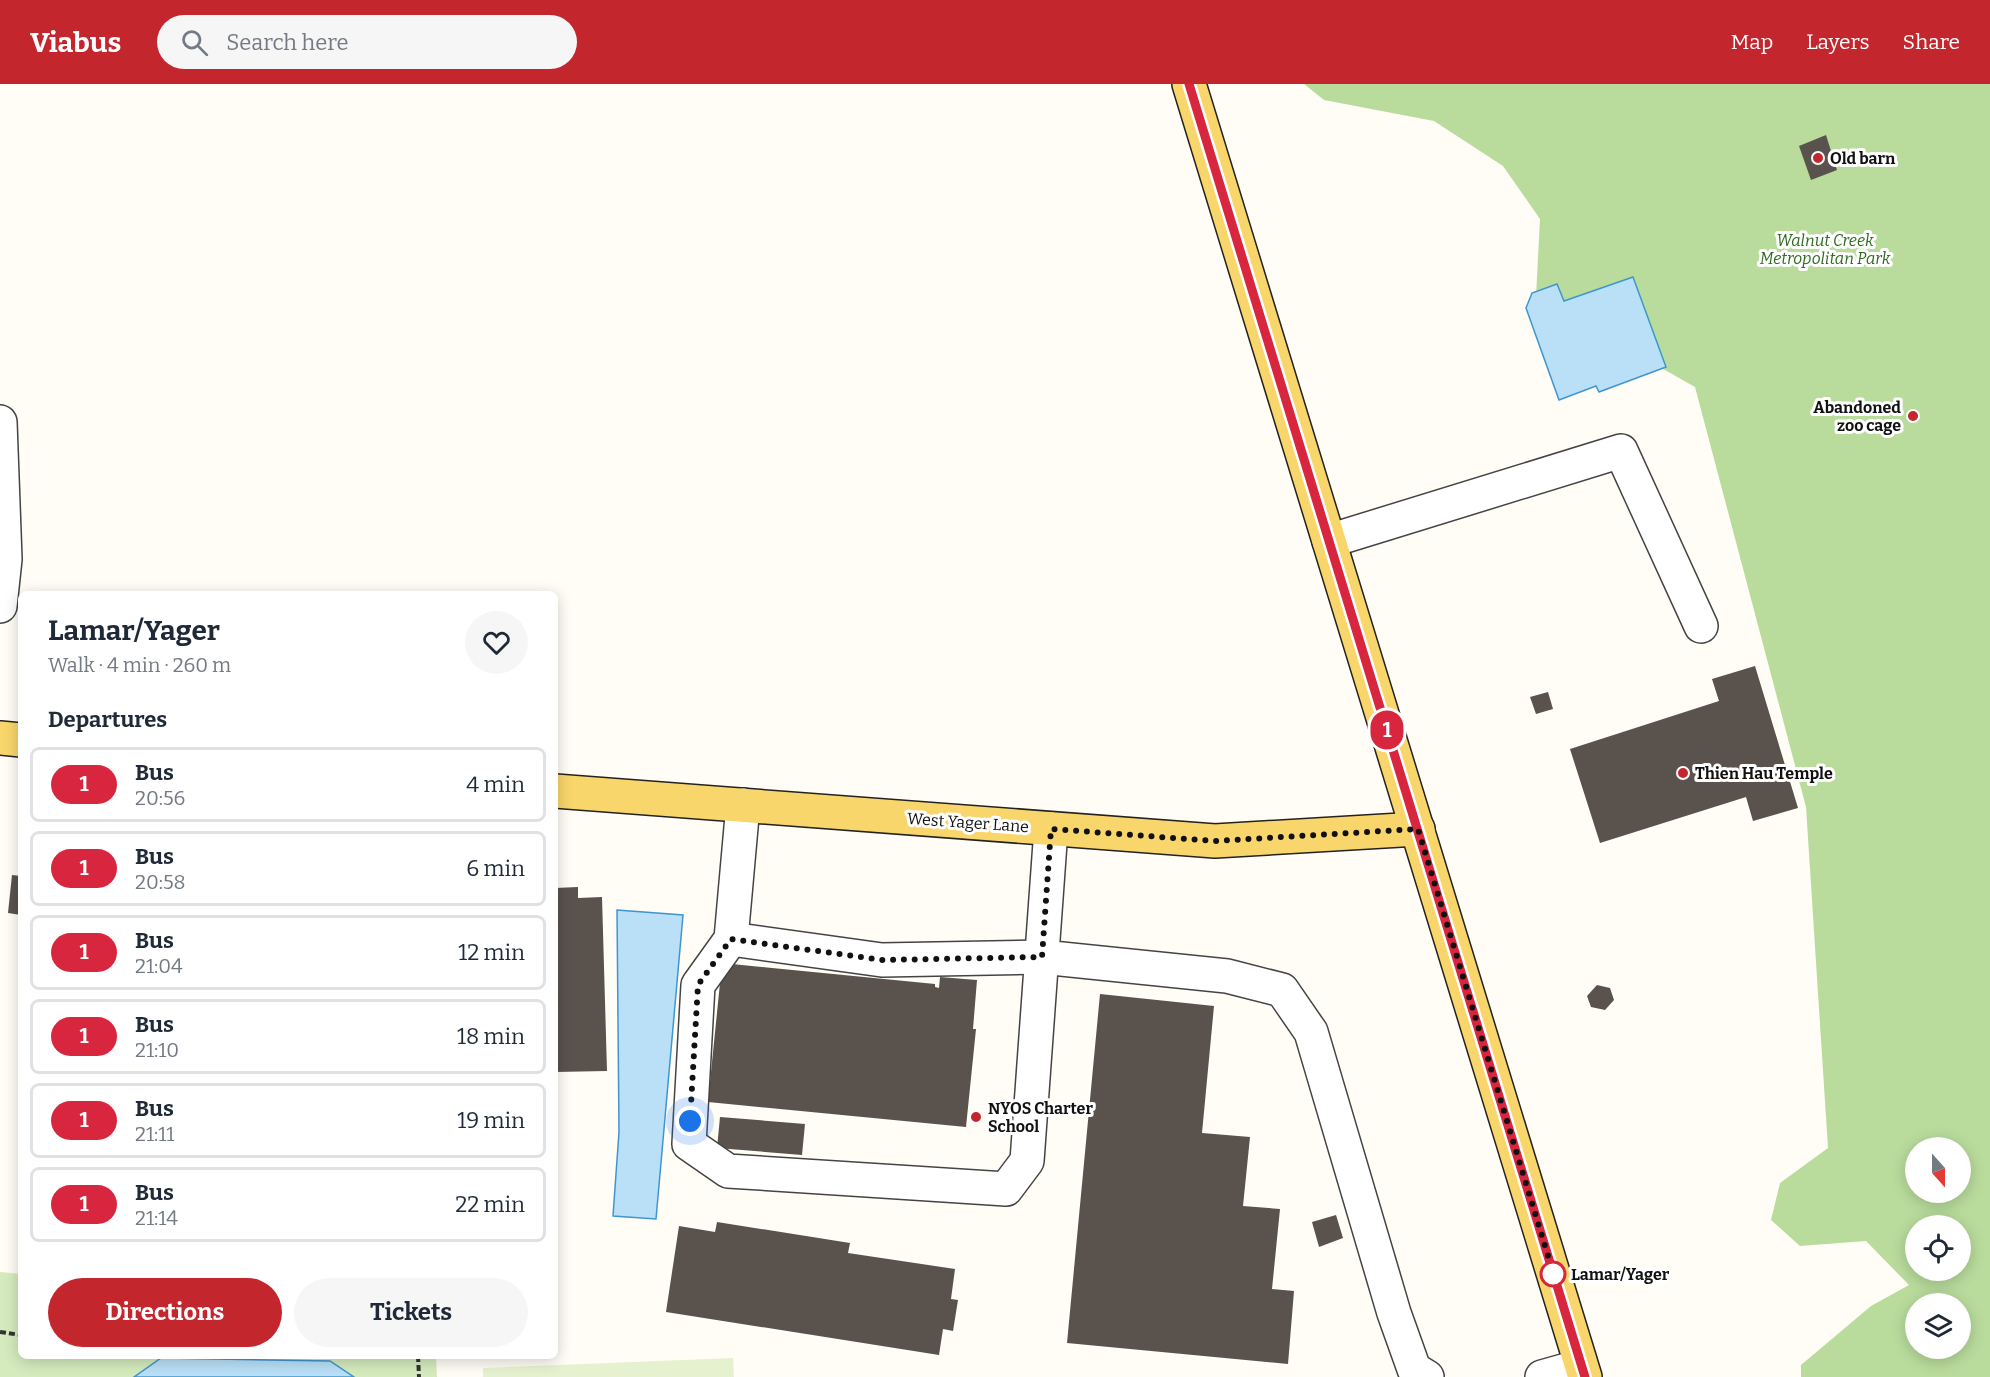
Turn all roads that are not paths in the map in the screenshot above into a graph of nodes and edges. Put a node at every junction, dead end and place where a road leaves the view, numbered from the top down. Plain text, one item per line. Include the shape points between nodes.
1 (1189, 84) edge
2 (0, 422) edge
3 (1329, 541) junction
4 (0, 606) edge
5 (1701, 626) dead end
6 (0, 738) edge
7 (18, 740) edge
8 (558, 791) edge
9 (743, 805) junction
10 (1051, 829) junction
11 (1418, 829) junction
12 (731, 939) junction
13 (1042, 957) junction
14 (1583, 1371) edge
15 (1427, 1377) edge
16 (1542, 1377) edge

1 - 3 main road
2 - 4 lane via 6,560
3 - 5 lane via 1622,451
3 - 11 main road
6 - 7 main road
8 - 9 main road, West Yager Lane
9 - 10 main road, West Yager Lane
9 - 12 lane
10 - 11 main road, West Yager Lane via 1215,841
10 - 13 lane
11 - 14 main road
12 - 13 lane via 882,960
12 - 13 lane via 698,985 689,1144 728,1171 1006,1189 1027,1161
13 - 15 lane via 1227,976 1282,990 1311,1032 1394,1313 1414,1369
14 - 16 lane

